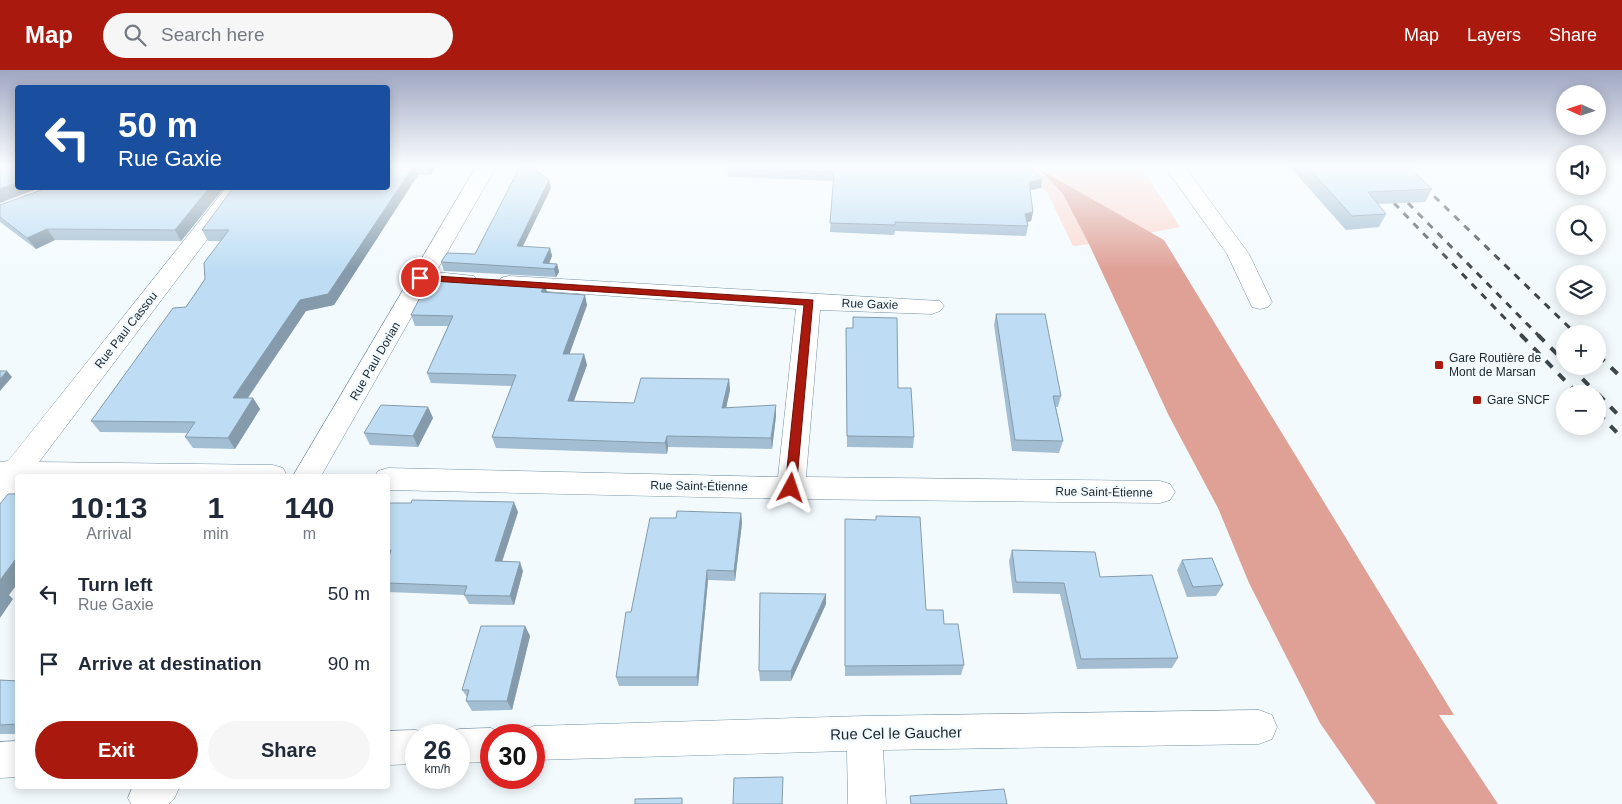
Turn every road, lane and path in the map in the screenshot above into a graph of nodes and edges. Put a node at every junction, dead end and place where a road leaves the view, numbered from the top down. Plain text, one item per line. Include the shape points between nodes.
1 (225, 201) edge
2 (466, 201) edge
3 (1200, 201) edge
4 (420, 278) junction
5 (809, 302) junction
6 (1260, 302) dead end
7 (932, 306) dead end
8 (308, 474) edge
9 (5, 479) edge
10 (390, 479) edge
11 (791, 488) junction
12 (1160, 492) dead end
13 (1259, 727) dead end
14 (864, 733) junction
15 (545, 743) edge
16 (405, 747) edge
17 (390, 748) edge
18 (15, 759) edge
19 (0, 760) edge
20 (867, 804) edge

1 - 9 street, Rue Paul Cassou
2 - 4 street, Rue Paul Dorian
3 - 6 street via 1238,254
4 - 5 street, Rue Gaxie
4 - 8 street, Rue Paul Dorian via 380,355
5 - 7 street, Rue Gaxie
5 - 11 street
10 - 11 street, Rue Saint-Étienne
11 - 12 street, Rue Saint-Étienne
13 - 14 street, Rue Cel le Gaucher
14 - 15 street, Rue Cel le Gaucher
14 - 20 street
16 - 17 street
18 - 19 street

